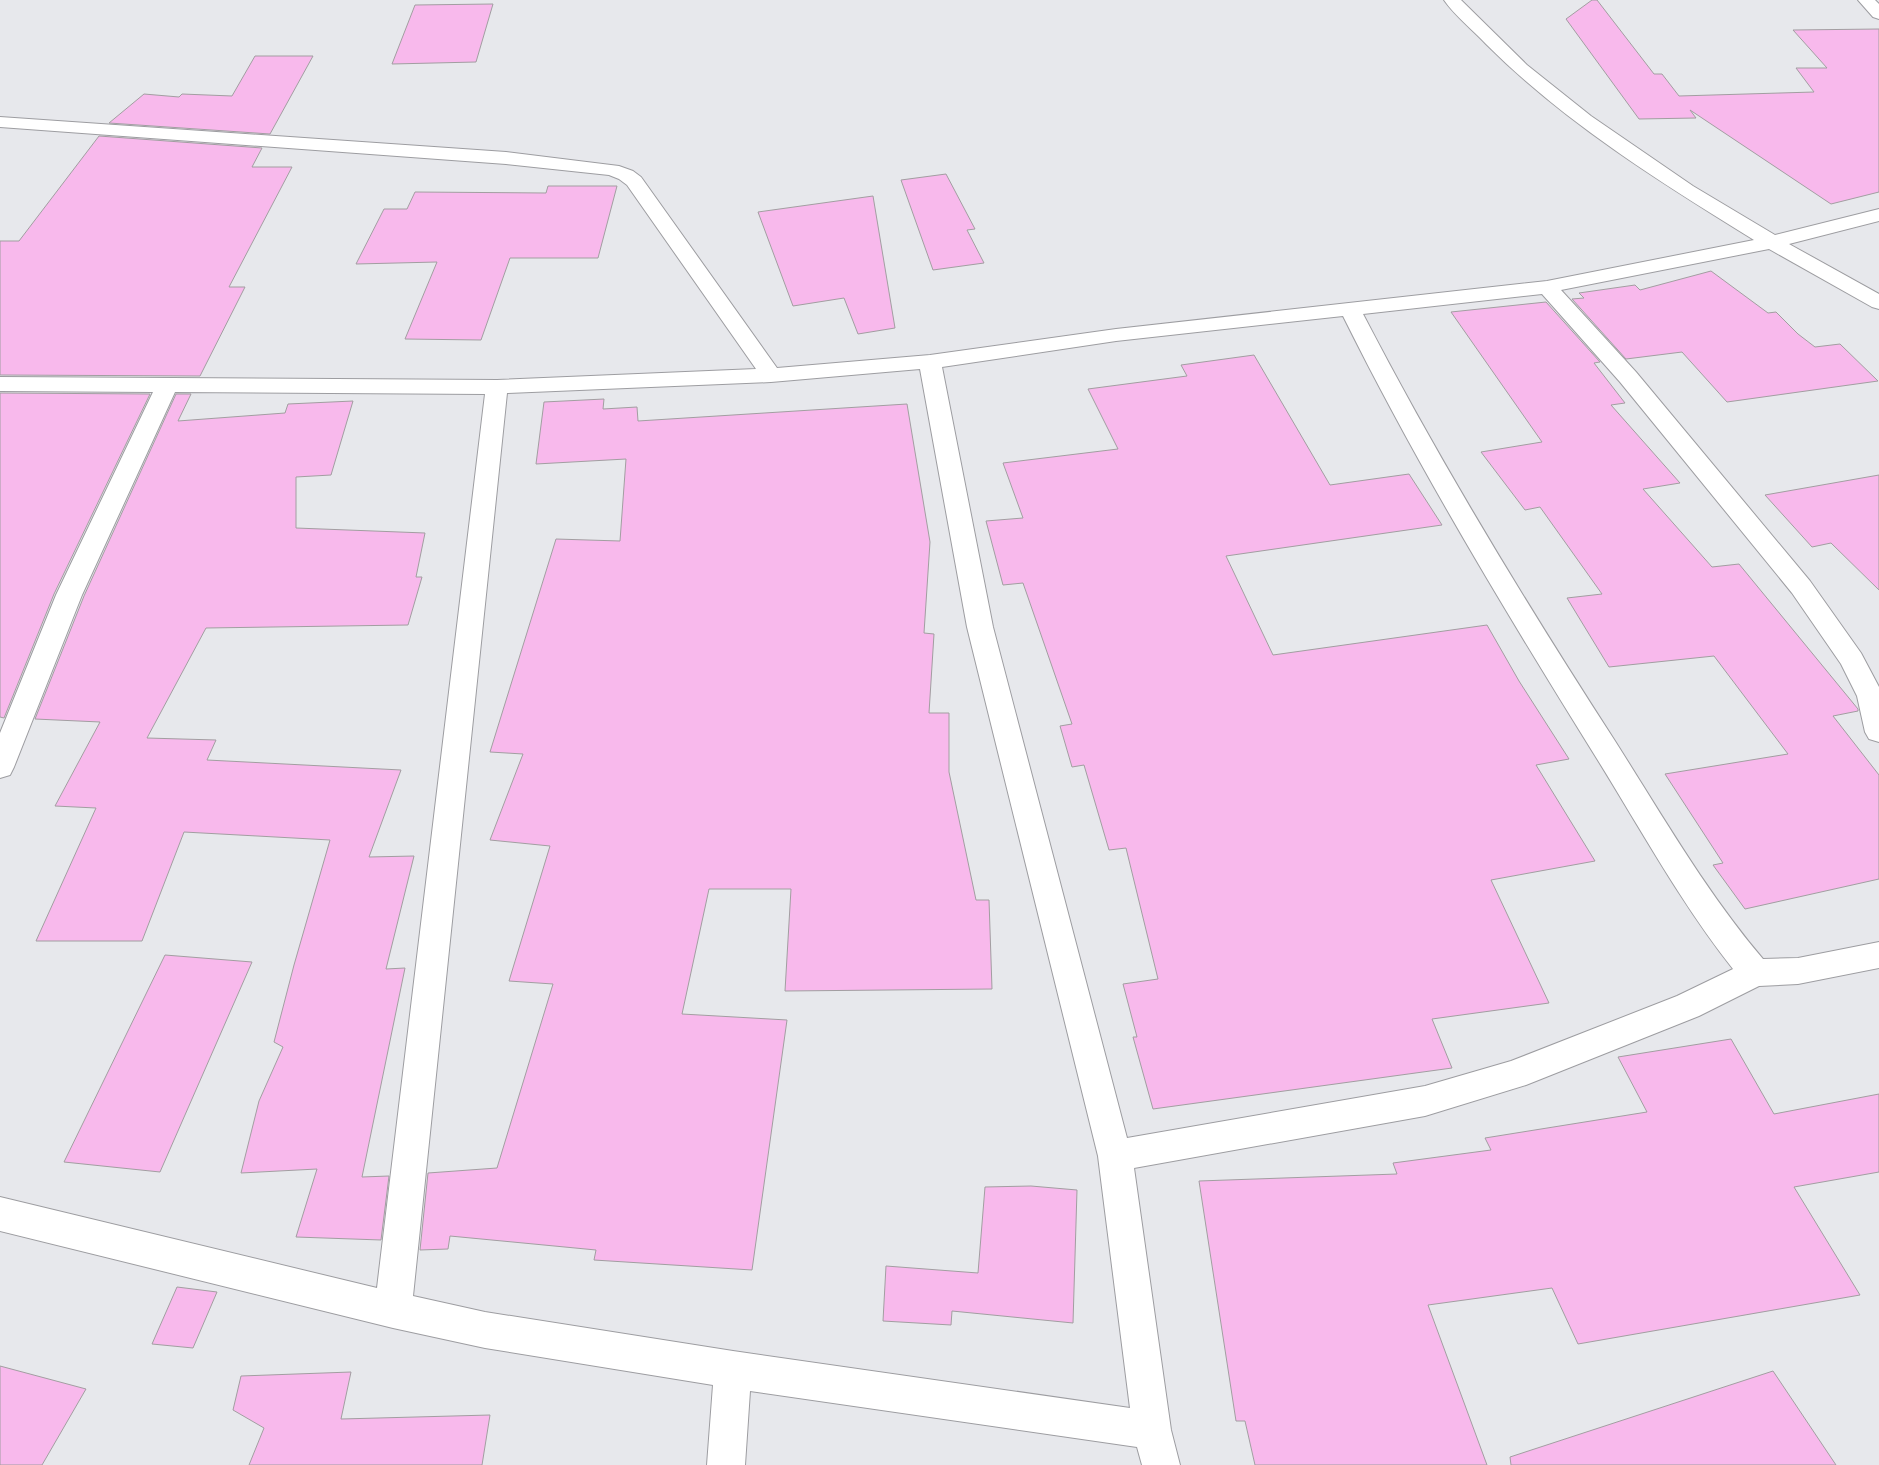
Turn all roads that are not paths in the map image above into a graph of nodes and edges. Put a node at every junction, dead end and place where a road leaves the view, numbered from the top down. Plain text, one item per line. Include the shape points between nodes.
1 (1452, 0) edge
2 (1866, 0) edge
3 (1879, 14) edge
4 (0, 122) edge
5 (1879, 215) edge
6 (1772, 242) junction
7 (1547, 287) junction
8 (1879, 303) edge
9 (1350, 309) junction
10 (930, 362) junction
11 (771, 375) junction
12 (0, 384) edge
13 (167, 386) junction
14 (497, 387) junction
15 (1879, 732) edge
16 (0, 767) edge
17 (1879, 955) edge
18 (1755, 973) junction
19 (1115, 1156) junction
20 (0, 1214) edge
21 (393, 1310) junction
22 (733, 1370) junction
23 (1152, 1430) junction
24 (726, 1465) edge
25 (1161, 1465) edge

1 - 6 street via 1521,69 1585,120 1686,190
2 - 3 street
4 - 11 street via 506,158 612,170 634,181
5 - 6 street
6 - 7 street
6 - 8 street
7 - 9 street
7 - 15 street via 1628,377 1801,587 1852,660 1870,696
9 - 10 street via 1116,335
9 - 18 street via 1392,395 1525,623 1700,898 1732,946
10 - 11 street
10 - 19 street via 980,627
11 - 14 street
12 - 13 street
13 - 14 street
13 - 16 street via 69,595
14 - 21 street
17 - 18 street via 1798,971
18 - 19 street via 1688,1006 1514,1075 1434,1098
19 - 23 street
20 - 21 street
21 - 22 street via 485,1330
22 - 23 street
22 - 24 street
23 - 25 street

